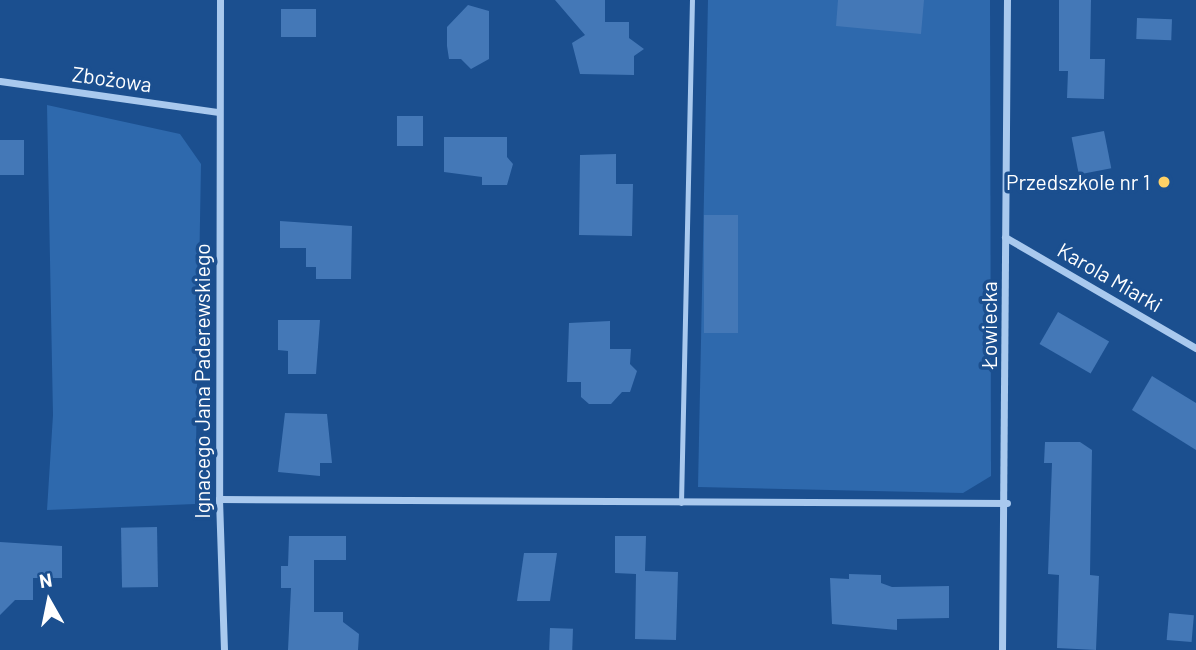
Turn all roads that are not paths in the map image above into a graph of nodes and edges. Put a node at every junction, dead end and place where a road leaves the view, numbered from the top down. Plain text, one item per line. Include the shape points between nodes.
1 (220, 0) edge
2 (692, 0) edge
3 (1007, 0) edge
4 (0, 81) edge
5 (219, 112) junction
6 (1005, 237) junction
7 (1196, 348) edge
8 (219, 499) junction
9 (681, 503) junction
10 (1007, 503) junction
11 (224, 650) edge
12 (1002, 650) edge

1 - 5 street, Ignacego Jana Paderewskiego
2 - 9 lane
3 - 6 street, Łowiecka
4 - 5 street, Zbożowa
5 - 8 street, Ignacego Jana Paderewskiego
6 - 7 street, Karola Miarki
6 - 10 street, Łowiecka
8 - 9 street
8 - 11 street, Ignacego Jana Paderewskiego
9 - 10 street
10 - 12 street, Łowiecka

